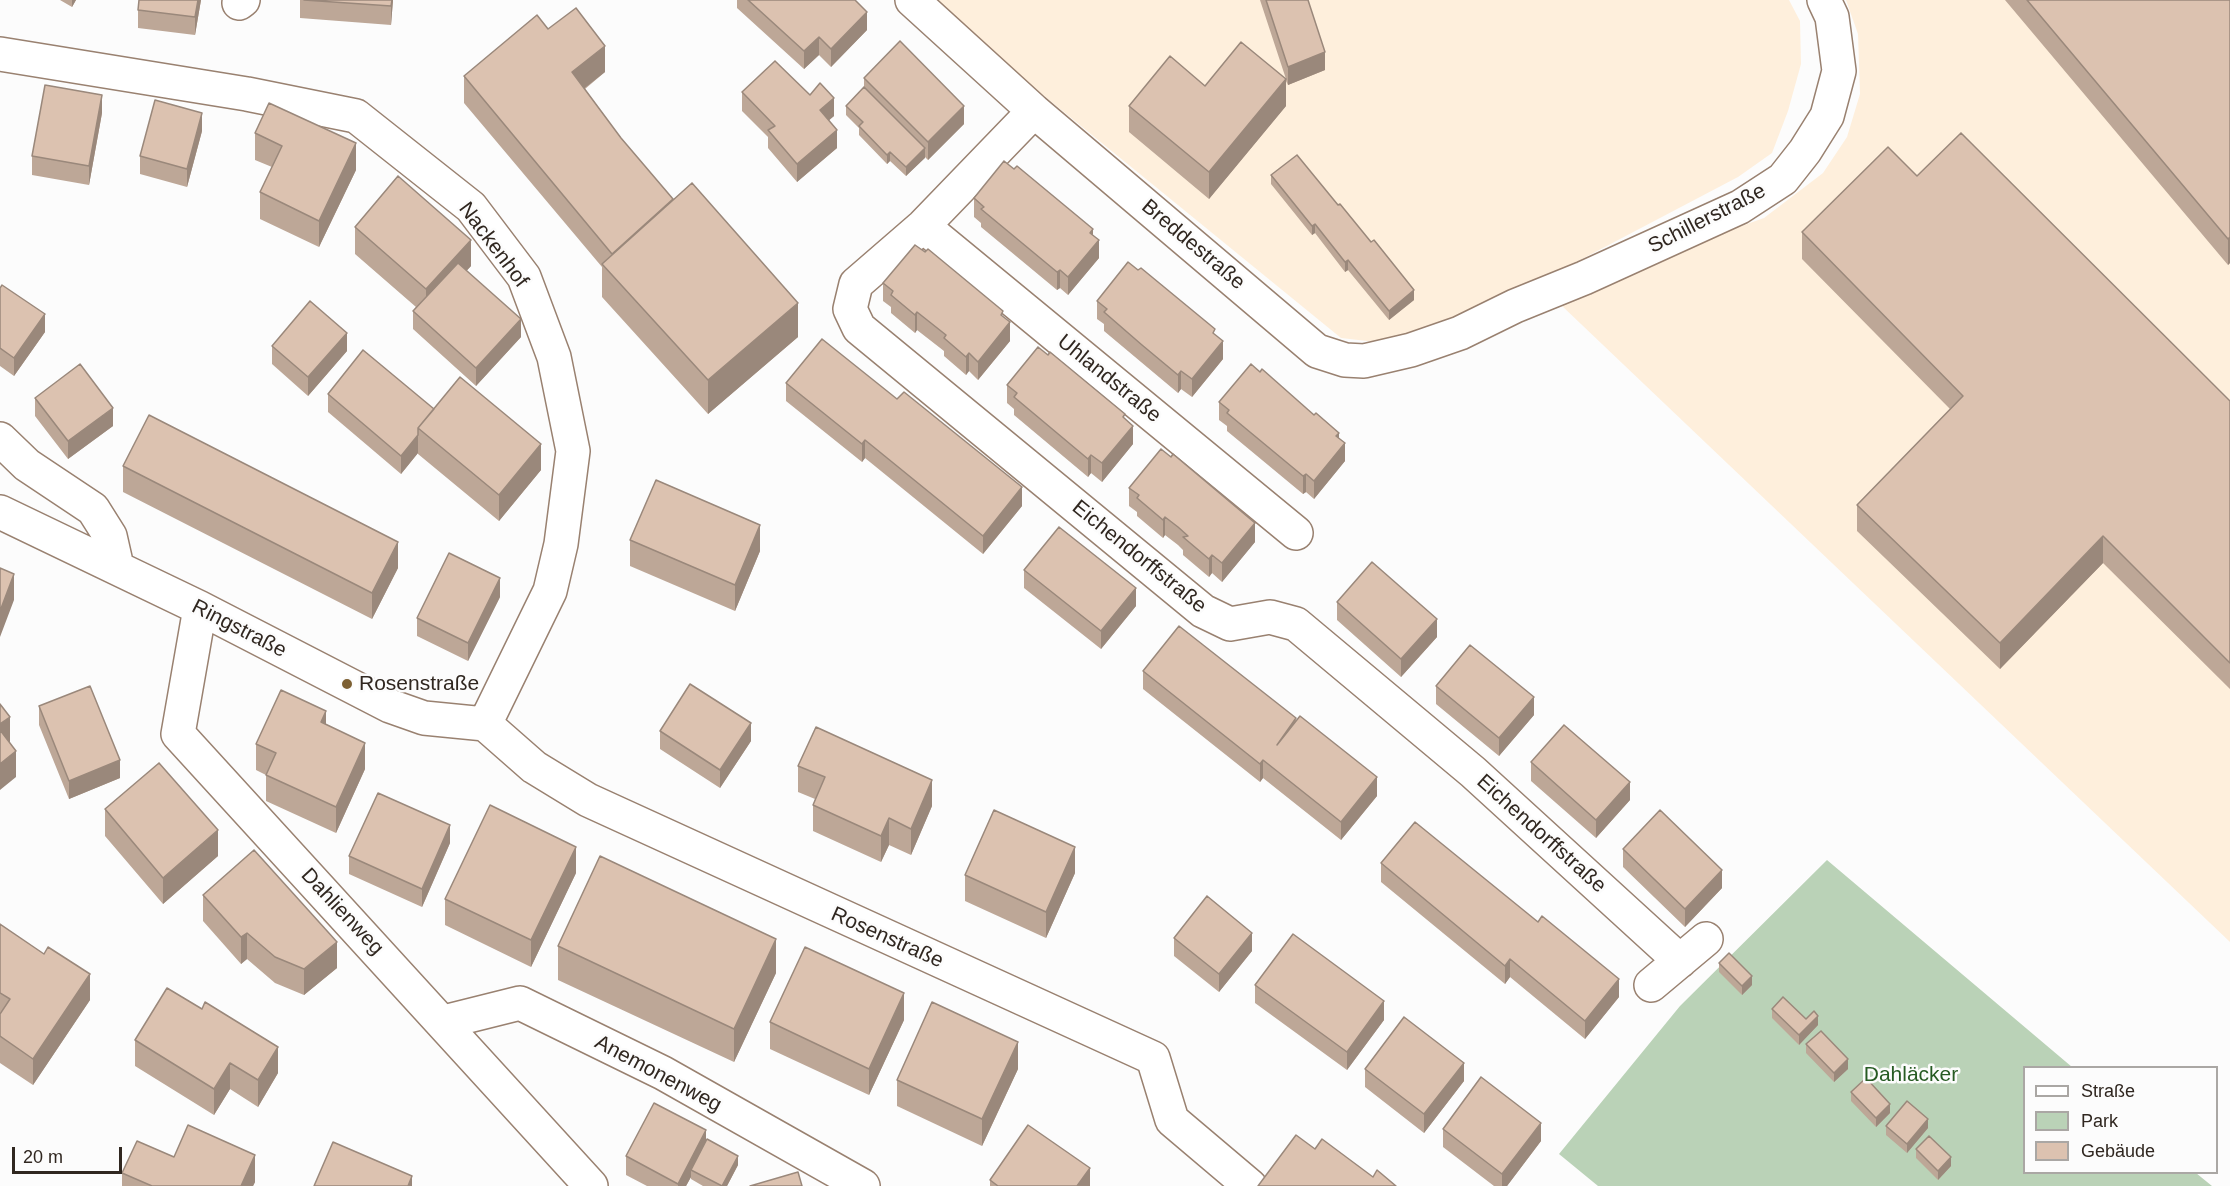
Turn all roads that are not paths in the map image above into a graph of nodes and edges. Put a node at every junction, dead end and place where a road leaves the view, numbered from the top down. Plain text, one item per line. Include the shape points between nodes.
1 (912, 0) edge
2 (1824, 0) edge
3 (0, 54) edge
4 (1034, 111) junction
5 (923, 226) junction
6 (1515, 306) joint
7 (0, 439) edge
8 (0, 512) edge
9 (1296, 532) dead end
10 (117, 567) junction
11 (200, 608) junction
12 (485, 724) junction
13 (1706, 939) dead end
14 (1680, 961) junction
15 (1651, 985) dead end
16 (444, 1022) junction
17 (591, 1186) edge
18 (863, 1186) edge
19 (1250, 1186) edge

1 - 4 street, Breddestraße
2 - 6 street, Schillerstraße via 1832,16 1839,71 1827,116 1783,179 1740,207
3 - 12 street, Nackenhof via 248,94 356,116 471,207 524,277 554,357 573,451 561,544 550,591
4 - 5 street, Eichendorffstraße
4 - 6 street, Breddestraße via 1317,351 1330,357 1364,361 1411,350 1460,333
5 - 9 street, Uhlandstraße
5 - 14 street, Eichendorffstraße via 856,284 850,309 859,328 1203,611 1230,624 1270,617 1296,624 1473,772
7 - 10 street via 27,465 93,509 110,536
8 - 10 street, Ringstraße
10 - 11 street, Ringstraße
11 - 12 street, Ringstraße via 390,706 424,718
11 - 16 street, Dahlienweg via 178,734
12 - 19 street, Rosenstraße via 534,767 588,800 1153,1058 1172,1120
13 - 14 street
14 - 15 street
16 - 17 street, Dahlienweg
16 - 18 street, Anemonenweg via 520,1003 663,1074

